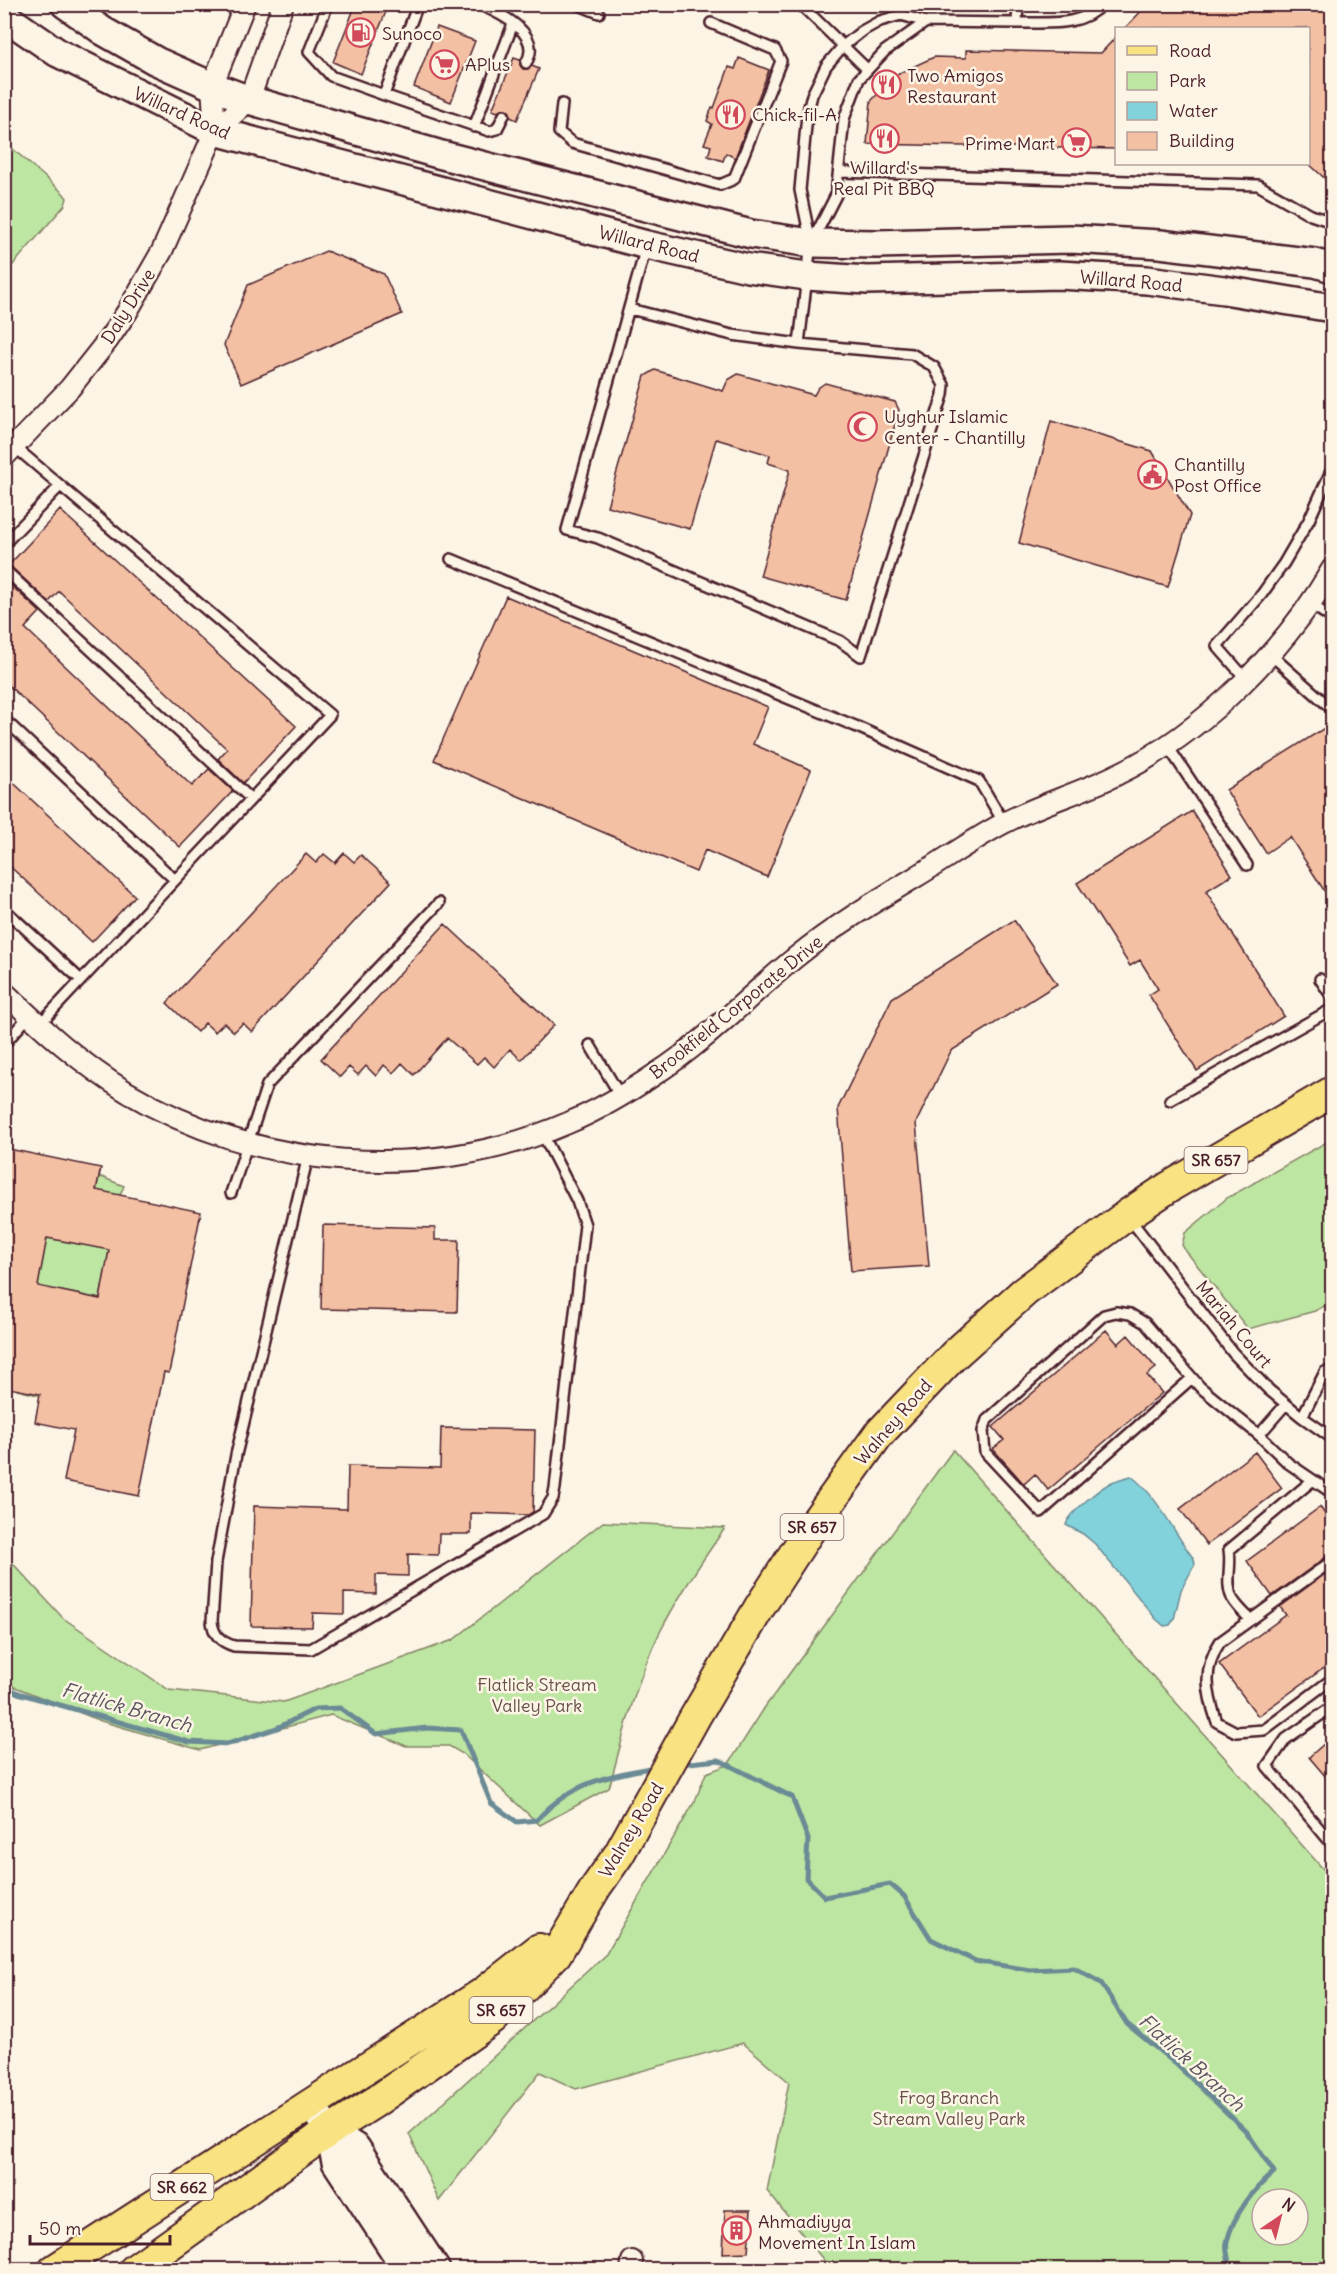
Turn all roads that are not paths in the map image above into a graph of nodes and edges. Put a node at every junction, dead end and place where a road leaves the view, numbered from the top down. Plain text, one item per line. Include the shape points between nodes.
1 (65, 4) edge
2 (245, 4) edge
3 (284, 4) edge
4 (328, 4) edge
5 (418, 4) edge
6 (478, 4) edge
7 (578, 4) edge
8 (800, 4) edge
9 (1018, 4) edge
10 (1102, 4) edge
11 (599, 13) dead end
12 (4, 16) edge
13 (926, 22) junction
14 (711, 23) dead end
15 (1017, 23) junction
16 (513, 24) junction
17 (843, 46) junction
18 (526, 63) dead end
19 (867, 69) junction
20 (212, 86) junction
21 (384, 95) junction
22 (249, 100) junction
23 (562, 104) dead end
24 (504, 115) dead end
25 (474, 127) junction
26 (215, 131) junction
27 (839, 172) junction
28 (1332, 222) edge
29 (811, 243) junction
30 (647, 245) junction
31 (1332, 268) edge
32 (807, 276) junction
33 (1332, 308) edge
34 (630, 309) junction
35 (799, 345) junction
36 (10, 452) edge
37 (1332, 469) edge
38 (60, 486) junction
39 (4, 544) edge
40 (451, 559) dead end
41 (4, 569) edge
42 (1332, 569) edge
43 (1310, 604) junction
44 (1332, 618) edge
45 (1270, 654) junction
46 (1246, 679) junction
47 (1332, 709) edge
48 (4, 719) edge
49 (1167, 745) junction
50 (251, 799) junction
51 (1004, 823) junction
52 (1247, 865) dead end
53 (175, 880) junction
54 (439, 903) dead end
55 (4, 909) edge
56 (1320, 979) dead end
57 (81, 980) junction
58 (4, 992) edge
59 (1332, 997) edge
60 (1332, 1009) edge
61 (34, 1020) junction
62 (4, 1044) edge
63 (590, 1046) dead end
64 (1332, 1092) edge
65 (621, 1096) junction
66 (1170, 1100) dead end
67 (542, 1133) junction
68 (246, 1143) junction
69 (308, 1156) junction
70 (231, 1193) dead end
71 (1127, 1215) junction
72 (1332, 1375) edge
73 (1192, 1378) junction
74 (1286, 1404) junction
75 (1302, 1417) junction
76 (1259, 1435) junction
77 (1332, 1438) edge
78 (1313, 1480) junction
79 (1332, 1493) edge
80 (1332, 1561) edge
81 (1251, 1620) junction
82 (1332, 1679) edge
83 (1332, 1707) edge
84 (1332, 1844) edge
85 (596, 1887) junction
86 (310, 2105) junction
87 (329, 2131) junction
88 (54, 2270) edge
89 (134, 2270) edge
90 (407, 2270) edge
91 (436, 2270) edge

1 - 20 main road, Willard Road via 156,61
2 - 20 street
3 - 22 street
4 - 21 lane via 309,52 331,76
5 - 21 lane
6 - 16 lane
7 - 11 lane
8 - 17 lane
9 - 15 lane
10 - 15 lane via 1075,21
12 - 26 main road, Willard Road via 58,53
13 - 15 lane
13 - 17 lane via 901,15 879,21
13 - 19 lane
14 - 23 lane via 776,50 782,61 734,179 720,185 572,143 559,132
16 - 18 lane via 531,43
16 - 25 lane
17 - 19 lane
17 - 29 lane via 818,81 807,115 800,190
19 - 27 lane via 859,79 844,119
20 - 22 main road, Willard Road
20 - 26 street, Daly Drive
21 - 25 lane
22 - 26 street, Daly Drive
22 - 29 main road, Willard Road via 438,154 751,234
24 - 25 lane via 497,129
26 - 30 main road, Willard Road
26 - 36 street, Daly Drive via 167,240 127,312 81,375
27 - 28 lane via 1258,185 1311,215
27 - 29 lane via 836,195
29 - 31 main road, Willard Road via 1070,239 1160,244
29 - 32 lane
30 - 32 main road, Willard Road via 748,268
30 - 34 lane
32 - 33 main road, Willard Road via 867,280 1059,275 1125,279
32 - 35 lane
34 - 35 lane via 732,335
34 - 35 lane via 567,530 598,538 840,641 861,656 944,385 934,367 912,354
36 - 38 lane
37 - 46 lane via 1284,563 1217,646
38 - 39 lane
38 - 50 lane via 330,715
40 - 51 lane via 979,781
41 - 50 lane
42 - 43 street, Brookfield Corporate Drive
43 - 44 lane
43 - 45 street, Brookfield Corporate Drive
45 - 46 street, Brookfield Corporate Drive
45 - 47 lane
46 - 49 street, Brookfield Corporate Drive
48 - 53 lane
49 - 51 street, Brookfield Corporate Drive via 1118,774
49 - 52 lane
50 - 53 lane
51 - 65 street, Brookfield Corporate Drive via 860,910 799,955 686,1053
53 - 57 lane
54 - 68 lane via 267,1085
55 - 57 lane
56 - 59 lane
57 - 61 lane
58 - 61 street, Brookfield Corporate Drive
60 - 66 lane
61 - 62 lane
61 - 68 street, Brookfield Corporate Drive via 73,1054 129,1093 191,1124
63 - 65 lane
64 - 71 main road, Walney Road / SR 657
65 - 67 street, Brookfield Corporate Drive
67 - 69 street, Brookfield Corporate Drive via 485,1149 422,1159 358,1161
67 - 69 lane via 585,1225 555,1488 548,1508 311,1649 234,1646 226,1644 213,1631 216,1562 236,1455
68 - 69 street, Brookfield Corporate Drive
68 - 70 lane
71 - 74 lane, Mariah Court via 1233,1353
71 - 85 main road, Walney Road / SR 657 via 990,1321 878,1435 771,1589 619,1854
72 - 75 lane via 1325,1372
73 - 73 lane via 1145,1323 1130,1314 1104,1315 987,1420 983,1431 986,1452 1041,1512
73 - 76 lane
74 - 75 lane, Mariah Court
74 - 76 lane
75 - 77 lane, Mariah Court
76 - 78 lane
78 - 79 lane
78 - 81 lane via 1229,1550 1232,1598
80 - 81 lane
81 - 82 lane via 1220,1642 1211,1656 1207,1674 1217,1722 1236,1732 1264,1730
83 - 84 lane via 1286,1739 1267,1766
85 - 86 main road, Walney Road / SR 657 via 537,1951 483,1993
85 - 87 main road, Walney Road / SR 657 via 556,1954 493,2019
86 - 87 main road
86 - 88 main road, SR 662
87 - 89 main road, SR 662
87 - 90 main road via 336,2162
87 - 91 main road via 356,2148

